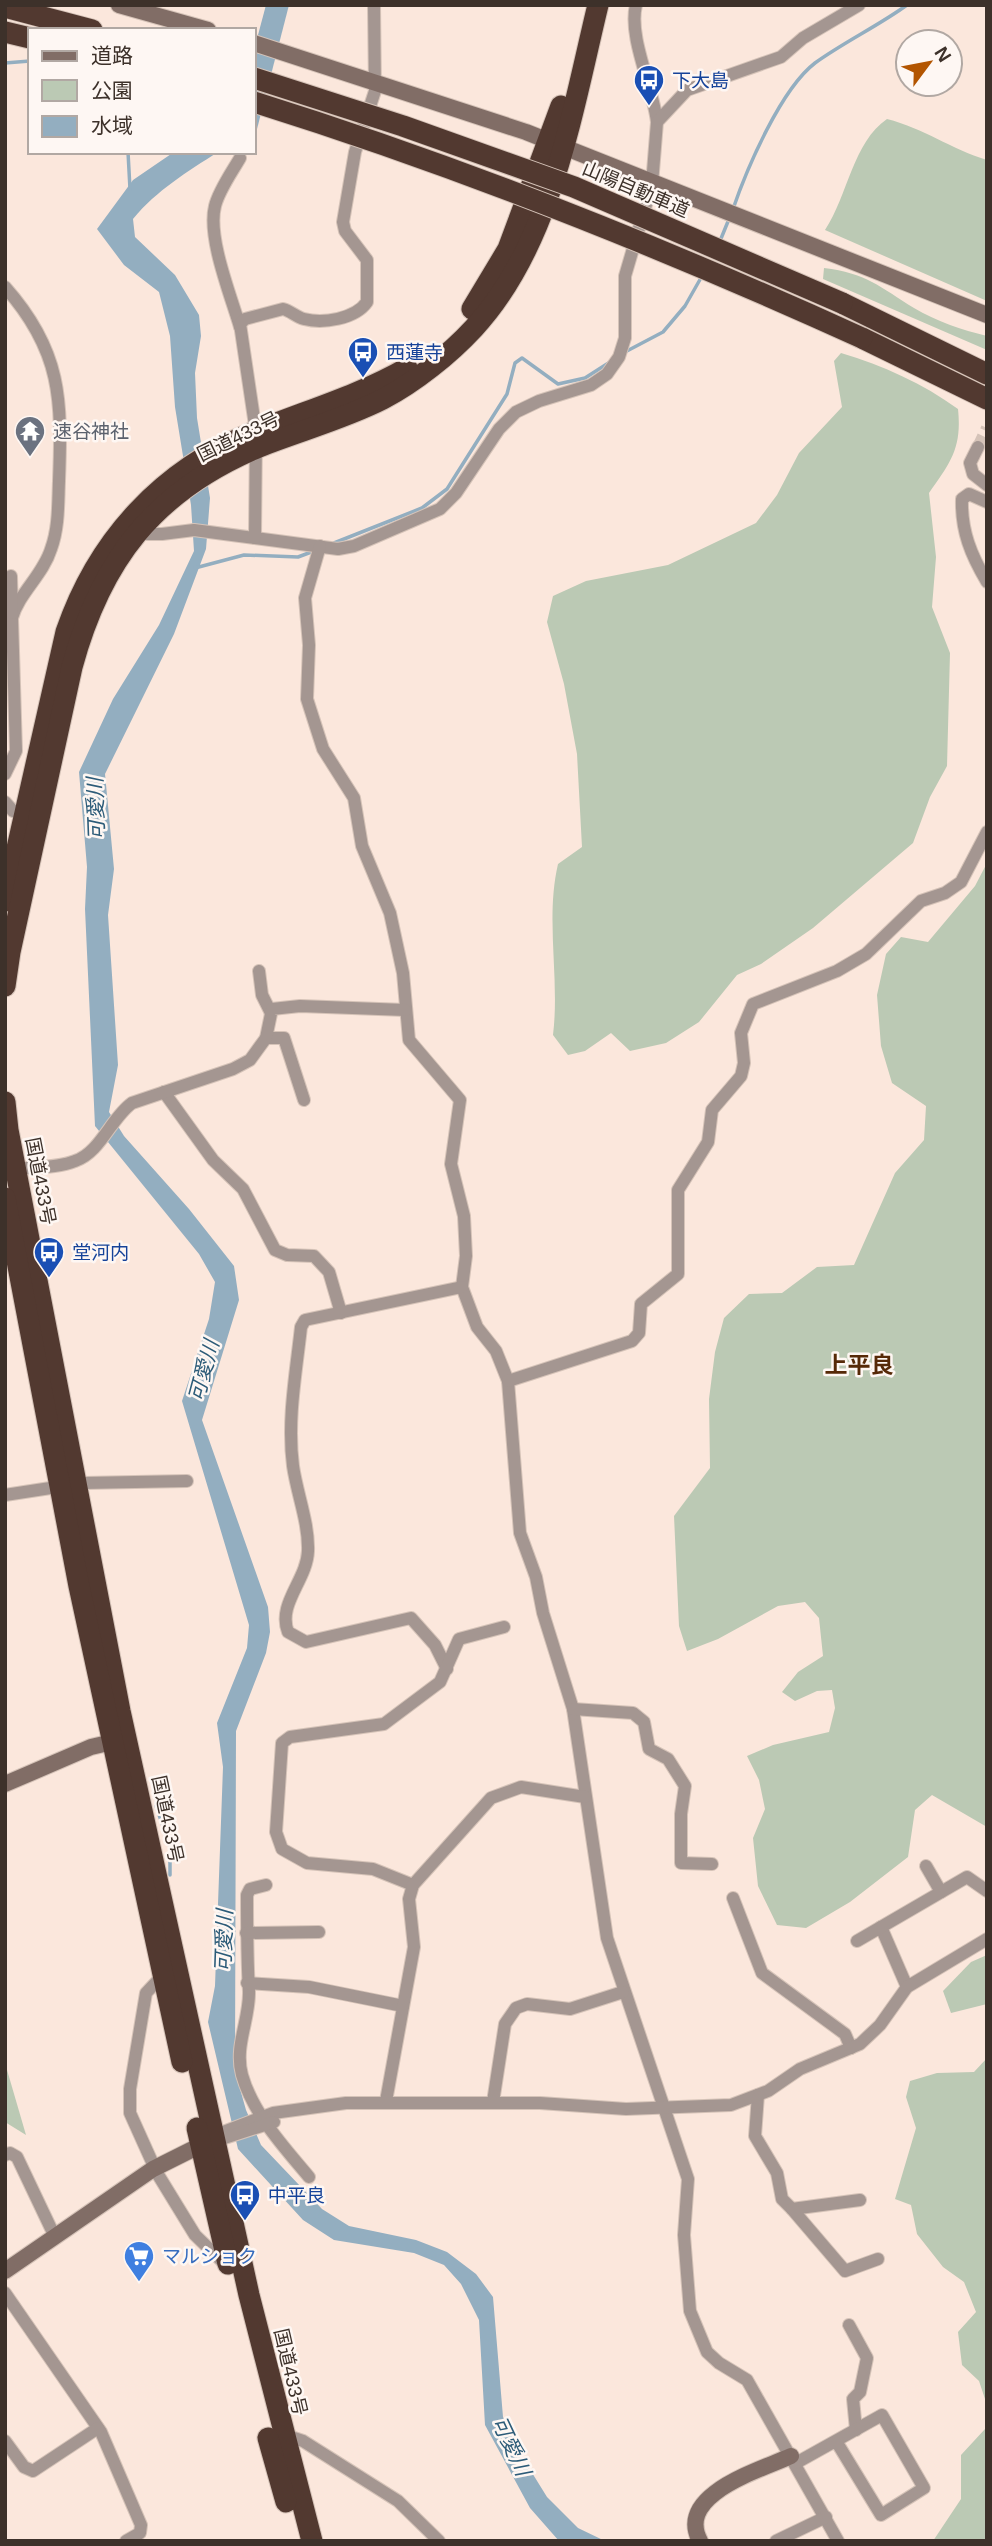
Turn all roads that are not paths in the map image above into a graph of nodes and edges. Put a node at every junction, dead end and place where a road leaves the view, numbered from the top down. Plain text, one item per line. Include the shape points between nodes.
1 (118, 5) edge
2 (374, 5) edge
3 (587, 5) edge
4 (598, 5) edge
5 (636, 5) edge
6 (859, 5) edge
7 (5, 7) edge
8 (84, 28) edge
9 (201, 28) edge
10 (5, 32) edge
11 (28, 38) edge
12 (256, 44) edge
13 (256, 79) edge
14 (375, 81) junction
15 (256, 103) edge
16 (657, 122) junction
17 (557, 144) junction
18 (240, 158) dead end
19 (652, 184) junction
20 (5, 287) edge
21 (987, 315) edge
22 (240, 327) junction
23 (982, 371) edge
24 (987, 399) edge
25 (256, 440) junction
26 (978, 447) tunnel mouth
27 (183, 481) junction
28 (987, 485) edge
29 (987, 502) edge
30 (135, 534) junction
31 (256, 538) junction
32 (320, 547) junction
33 (11, 576) dead end
34 (987, 582) edge
35 (12, 617) junction
36 (7, 767) edge
37 (5, 802) edge
38 (31, 818) junction
39 (987, 832) edge
40 (5, 901) edge
41 (259, 971) dead end
42 (5, 986) edge
43 (405, 1010) junction
44 (270, 1011) junction
45 (266, 1038) junction
46 (164, 1092) junction
47 (304, 1100) dead end
48 (5, 1102) edge
49 (10, 1164) edge
50 (5, 1198) edge
51 (462, 1287) junction
52 (341, 1313) junction
53 (508, 1381) junction
54 (187, 1481) dead end
55 (68, 1485) junction
56 (5, 1495) edge
57 (504, 1627) dead end
58 (447, 1669) junction
59 (573, 1709) junction
60 (118, 1740) junction
61 (5, 1784) edge
62 (585, 1797) junction
63 (712, 1864) dead end
64 (926, 1866) dead end
65 (266, 1885) dead end
66 (413, 1885) junction
67 (987, 1891) edge
68 (941, 1892) junction
69 (733, 1898) dead end
70 (881, 1927) junction
71 (319, 1932) dead end
72 (246, 1933) junction
73 (987, 1939) edge
74 (857, 1941) dead end
75 (162, 1976) junction
76 (247, 1983) junction
77 (907, 1987) junction
78 (623, 1992) junction
79 (403, 2006) junction
80 (851, 2048) junction
81 (758, 2095) junction
82 (386, 2101) junction
83 (493, 2102) junction
84 (662, 2110) junction
85 (261, 2122) junction
86 (217, 2139) junction
87 (5, 2155) edge
88 (155, 2168) junction
89 (309, 2177) dead end
90 (860, 2200) dead end
91 (792, 2209) junction
92 (55, 2237) junction
93 (878, 2259) dead end
94 (228, 2268) junction
95 (5, 2271) edge
96 (5, 2293) edge
97 (849, 2325) dead end
98 (98, 2428) junction
99 (856, 2430) junction
100 (275, 2434) junction
101 (5, 2441) edge
102 (836, 2441) junction
103 (793, 2460) junction
104 (826, 2517) junction
105 (126, 2541) edge
106 (297, 2541) edge
107 (312, 2541) edge
108 (439, 2541) edge
109 (700, 2541) edge
110 (776, 2541) edge
111 (838, 2541) edge

1 - 9 street
2 - 14 street
3 - 17 highway, 国道433号
4 - 17 highway, 国道433号
5 - 16 street via 636,36
6 - 16 street via 803,38 781,57 687,90
7 - 8 highway
10 - 11 highway
12 - 14 street
13 - 23 highway, 山陽自動車道, bridge via 574,187 842,303
14 - 17 street
14 - 22 street via 355,152 343,222 345,232 367,260 367,302 356,313 328,321 303,319 284,309 245,319
15 - 24 highway, bridge via 421,158 714,271
16 - 19 street
17 - 19 street
17 - 25 highway, 国道433号 via 524,255 473,329 382,400
18 - 22 street via 215,205 214,220
19 - 21 street
19 - 32 street via 625,276 623,348 607,374 591,386 516,412 440,509 352,546
20 - 35 street via 25,311 52,363 58,388 60,446 54,540 40,575
22 - 25 street
25 - 27 highway, 国道433号
25 - 31 street
26 - 28 street via 970,463 973,474
27 - 30 highway, 国道433号
27 - 38 highway, 国道433号 via 152,494 120,528 77,599 66,632
29 - 34 street via 969,494 962,499 961,517 970,552
30 - 31 street via 191,530
30 - 38 highway, 国道433号 via 105,575 84,621
31 - 32 street
32 - 43 street via 305,598 307,699 323,749 354,797 362,846 390,912 403,973
33 - 35 street
35 - 36 street via 16,746
37 - 38 street
38 - 40 highway, 国道433号
38 - 42 highway, 国道433号
39 - 53 street via 961,882 946,893 921,901 866,954 837,971 753,1004 741,1033 741,1076 712,1110 708,1142 678,1190 678,1274 641,1304 639,1333 632,1341
41 - 44 street
43 - 44 street via 300,1006
43 - 51 street via 409,1040 460,1100 451,1164 464,1216
44 - 45 street
45 - 46 street via 242,1065
45 - 47 street via 284,1038
46 - 49 street via 132,1103 74,1162
46 - 52 street via 213,1160 243,1189 275,1250 314,1256 328,1271
48 - 49 highway, 国道433号
49 - 55 highway, 国道433号
50 - 55 highway, 国道433号
51 - 52 street
51 - 53 street via 477,1327 496,1351
52 - 58 street via 309,1318 301,1327 291,1445 308,1546 306,1566 286,1609 287,1631 305,1643 411,1618 435,1645
53 - 59 street via 520,1533
54 - 55 street
55 - 56 street
55 - 60 highway, 国道433号
57 - 58 street via 459,1639
58 - 66 street via 437,1685 384,1724 290,1737 280,1748 276,1832 282,1849 307,1863 373,1869
59 - 62 street
59 - 63 street via 632,1713 644,1722 649,1749 668,1759 685,1786 681,1863
60 - 61 street
60 - 75 highway, 国道433号
60 - 86 highway, 国道433号
62 - 66 street via 521,1787 491,1797
62 - 78 street via 607,1938
64 - 68 street
65 - 72 street via 248,1891
66 - 79 street via 414,1947
67 - 68 street via 967,1877
68 - 70 street
69 - 80 street via 762,1973 845,2034
70 - 74 street
70 - 77 street
71 - 72 street
72 - 76 street
73 - 77 street
75 - 86 highway, 国道433号
75 - 88 street via 146,1991 129,2101 133,2124
76 - 79 street via 309,1987
76 - 85 street via 240,2061
77 - 80 street via 880,2025
78 - 83 street via 570,2009 527,2004 516,2008 505,2024
78 - 84 street
79 - 82 street
80 - 81 street via 800,2069
81 - 84 street via 728,2106
81 - 91 street via 755,2136 776,2173 782,2199
82 - 83 street
82 - 85 street via 294,2109
83 - 84 street
84 - 103 street via 688,2179 684,2235 690,2311 708,2352 747,2380
85 - 86 street
85 - 89 street
86 - 88 street
86 - 94 highway, 国道433号
86 - 100 highway, 国道433号
87 - 92 street via 17,2157
88 - 92 street
88 - 94 street via 199,2241
90 - 91 street
91 - 93 street via 845,2272
92 - 95 street
94 - 100 highway, 国道433号
96 - 98 street
97 - 99 street via 867,2358 860,2392 853,2399
98 - 101 street via 30,2476
98 - 105 street via 141,2525 140,2533
99 - 102 street
99 - 102 street via 882,2415 924,2488 881,2515
100 - 106 highway, 国道433号
100 - 107 highway, 国道433号
100 - 108 street via 303,2441 398,2501
102 - 103 street
103 - 104 street
103 - 109 street via 716,2491 702,2503 696,2517
104 - 110 street
104 - 111 street

